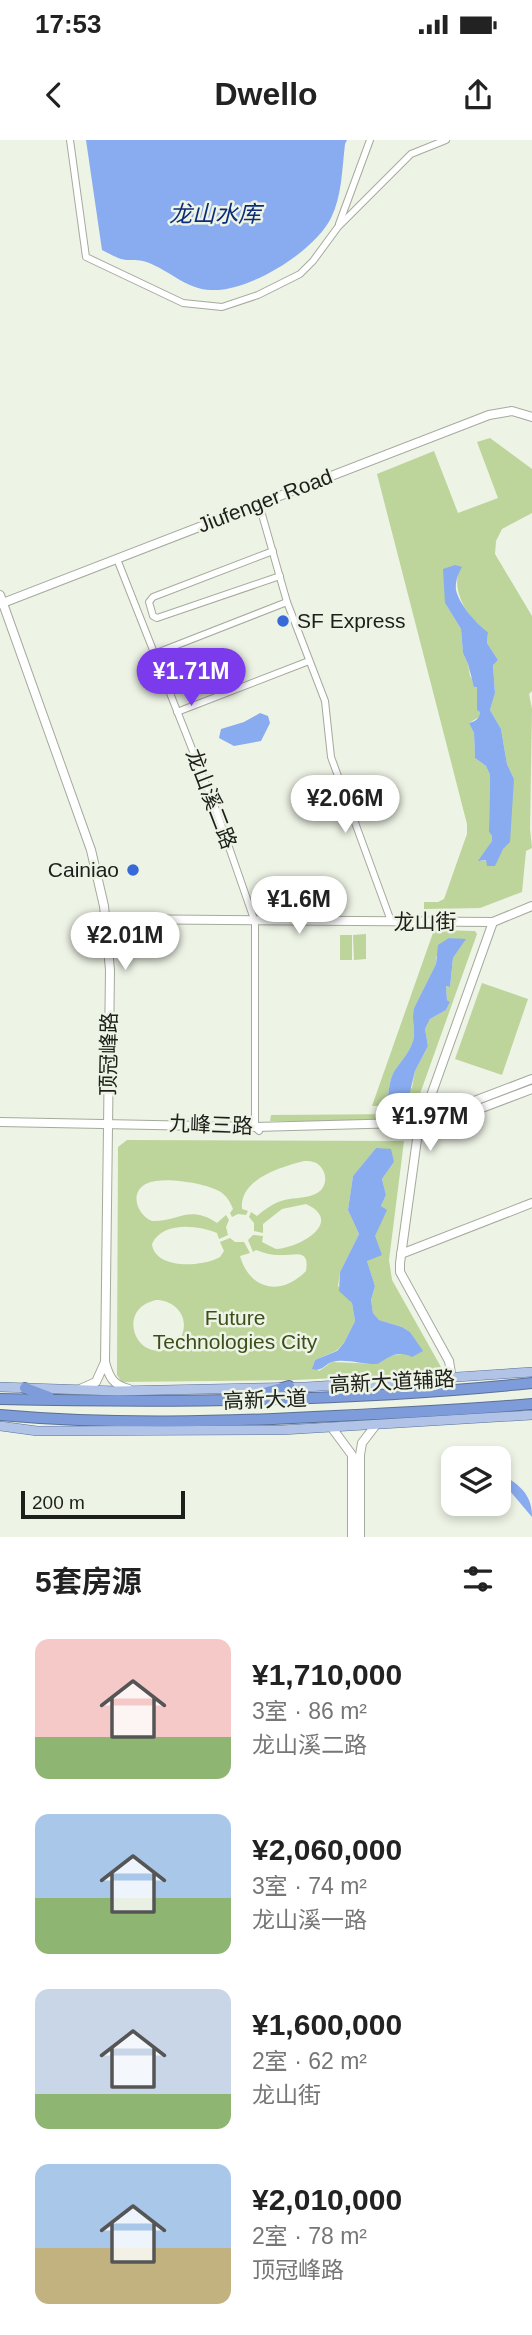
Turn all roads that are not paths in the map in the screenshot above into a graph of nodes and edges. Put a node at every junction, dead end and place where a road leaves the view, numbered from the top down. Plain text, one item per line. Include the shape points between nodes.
1 (70, 140) edge
2 (370, 140) edge
3 (446, 140) edge
4 (338, 227) junction
5 (532, 417) edge
6 (259, 504) junction
7 (273, 551) junction
8 (117, 559) junction
9 (280, 576) junction
10 (1, 601) edge
11 (287, 602) junction
12 (154, 654) junction
13 (310, 661) junction
14 (177, 712) junction
15 (532, 906) edge
16 (106, 919) junction
17 (391, 921) junction
18 (256, 922) junction
19 (493, 922) junction
20 (532, 1079) edge
21 (532, 1089) edge
22 (422, 1121) junction
23 (0, 1122) edge
24 (108, 1122) junction
25 (257, 1129) junction
26 (418, 1132) junction
27 (532, 1203) edge
28 (401, 1254) junction
29 (105, 1363) junction
30 (532, 1374) edge
31 (452, 1379) junction
32 (532, 1384) edge
33 (289, 1386) junction
34 (0, 1387) edge
35 (25, 1388) junction
36 (80, 1389) junction
37 (129, 1389) junction
38 (333, 1398) junction
39 (0, 1399) edge
40 (58, 1400) junction
41 (239, 1401) junction
42 (532, 1404) edge
43 (475, 1409) junction
44 (0, 1415) edge
45 (532, 1415) edge
46 (258, 1420) junction
47 (77, 1421) junction
48 (448, 1421) junction
49 (333, 1422) junction
50 (0, 1426) edge
51 (374, 1426) junction
52 (282, 1430) junction
53 (54, 1431) junction
54 (352, 1537) edge
55 (360, 1537) edge

1 - 4 street via 86,257 183,303 222,307 269,290 300,274
2 - 4 street
3 - 4 street via 411,153
5 - 6 street, Jiufenger Road via 512,411 489,415
6 - 7 street
6 - 8 street, Jiufenger Road
7 - 9 street
7 - 9 street via 149,602 157,618
8 - 10 street, Jiufenger Road
8 - 12 street, 龙山溪二路
9 - 11 street
10 - 16 street, 顶冠峰路 via 91,850
11 - 12 street
11 - 13 street
12 - 14 street, 龙山溪二路
13 - 14 street
13 - 17 street via 325,701 331,757
14 - 18 street, 龙山溪二路
15 - 19 street
16 - 18 street, 龙山街
16 - 24 street, 顶冠峰路
17 - 18 street, 龙山街
17 - 19 street, 龙山街
18 - 25 street, 龙山溪二路
19 - 22 street
20 - 22 street, 九峰三路
21 - 26 street
22 - 25 street, 九峰三路
22 - 26 street
23 - 24 street, 九峰三路
24 - 25 street, 九峰三路
24 - 29 street, 顶冠峰路
26 - 28 street
27 - 28 street
28 - 31 street via 400,1272 449,1361
29 - 36 street via 96,1382
29 - 37 street via 113,1382
30 - 31 main road, 高新大道辅路
31 - 33 main road, 高新大道辅路
32 - 38 highway, 高新大道
33 - 37 main road, 高新大道辅路
33 - 41 highway
34 - 35 main road, 高新大道辅路
35 - 36 main road, 高新大道辅路
35 - 40 highway
36 - 37 main road, 高新大道辅路
38 - 41 highway, 高新大道
38 - 49 highway
39 - 40 highway, 高新大道
40 - 41 highway, 高新大道
42 - 43 highway, 高新大道
43 - 48 main road
43 - 49 highway, 高新大道
44 - 47 highway, 高新大道
45 - 48 main road
46 - 47 highway, 高新大道
46 - 49 highway, 高新大道
46 - 52 main road
47 - 53 main road
48 - 51 main road
49 - 51 main road
49 - 52 main road
49 - 54 street via 352,1455
50 - 53 main road
51 - 55 street via 360,1455
52 - 53 main road

